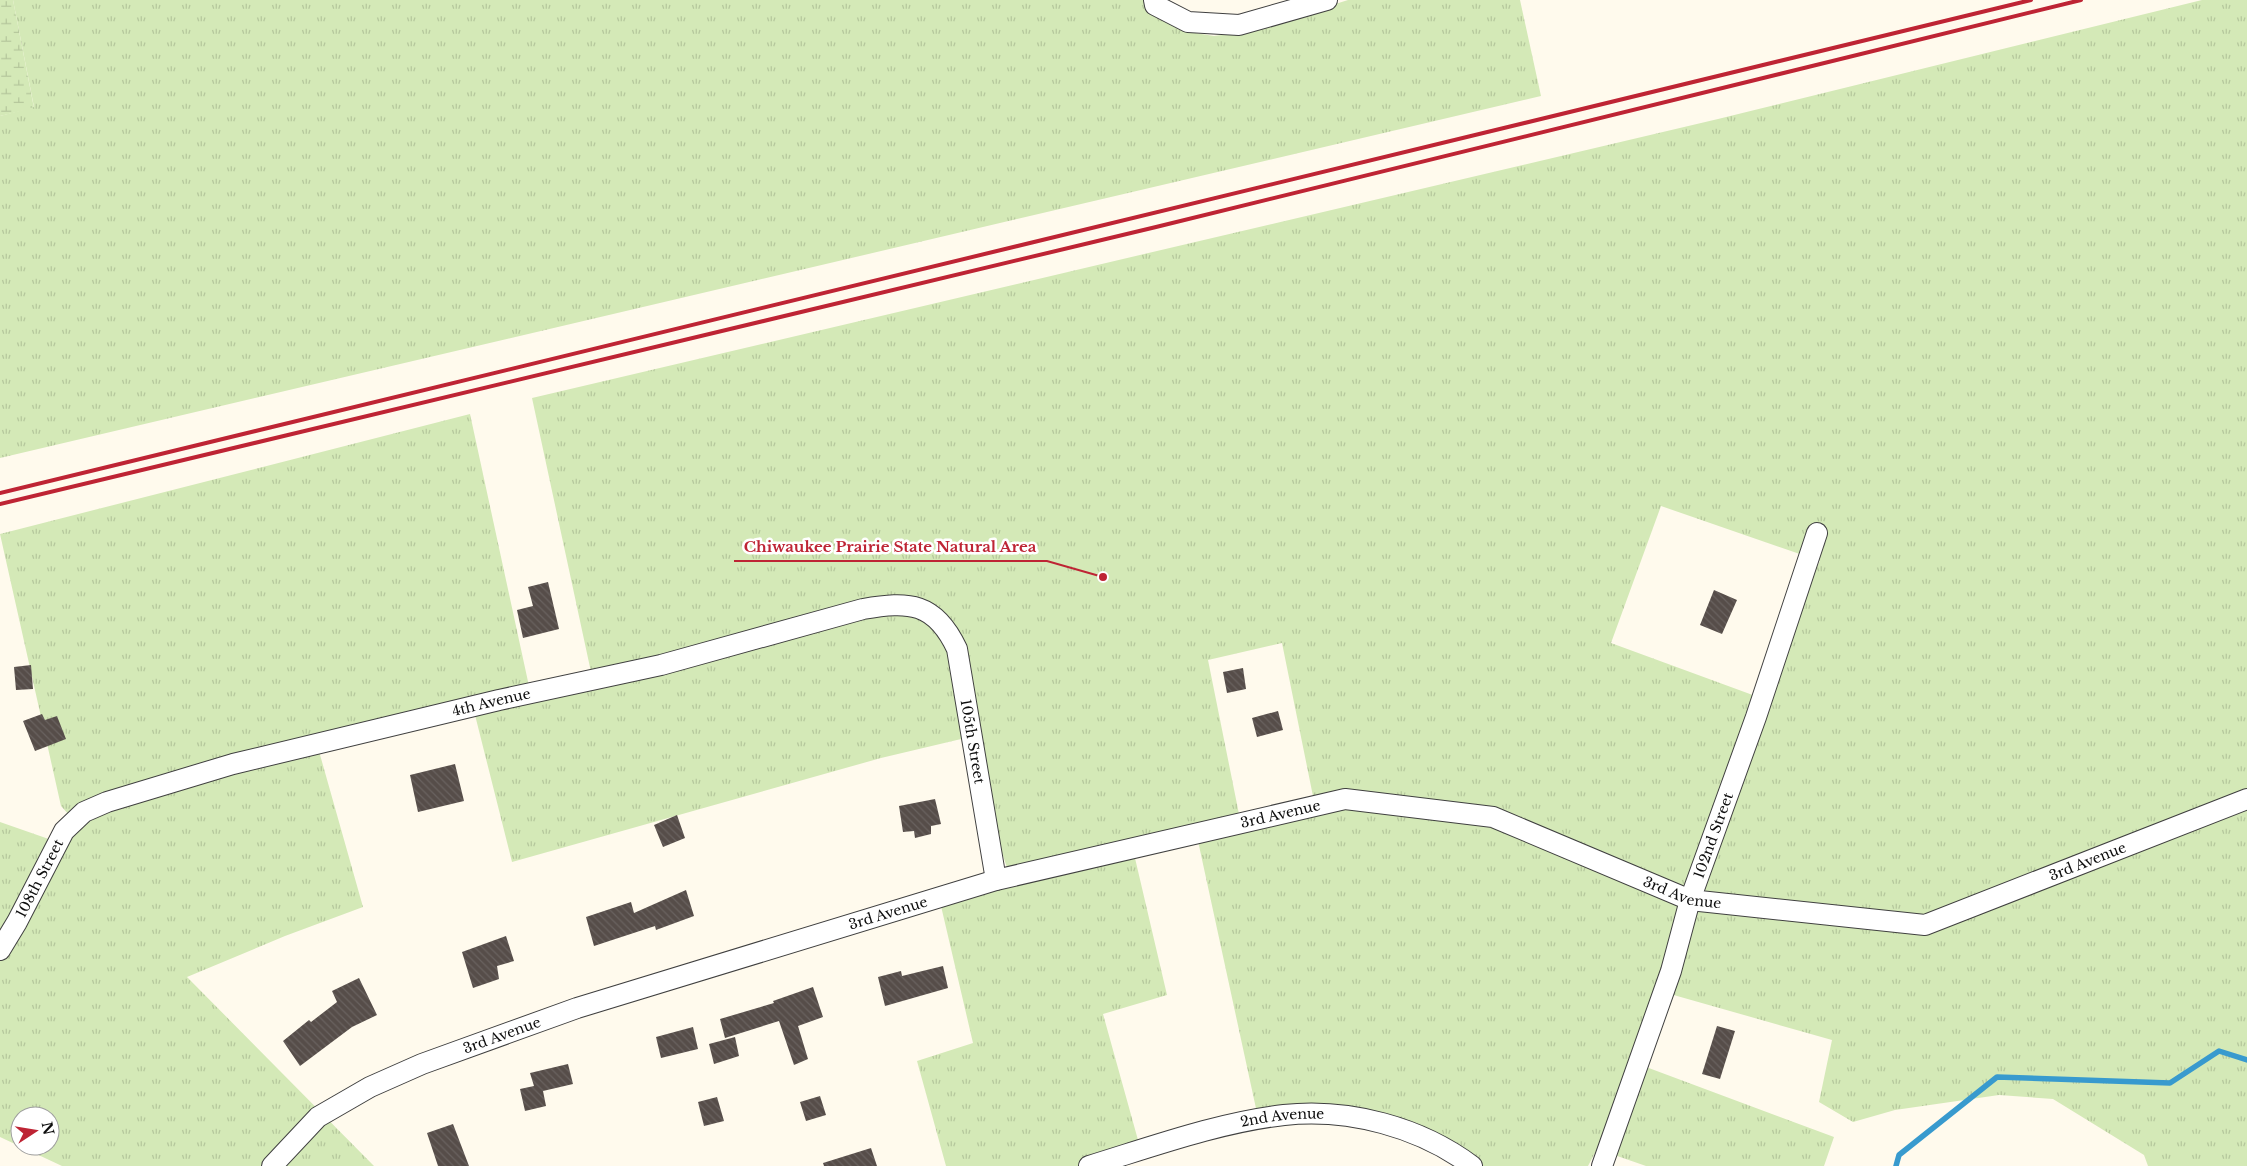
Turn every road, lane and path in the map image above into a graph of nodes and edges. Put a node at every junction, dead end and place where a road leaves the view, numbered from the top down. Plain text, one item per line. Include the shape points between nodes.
1 (1327, 0) edge
2 (1155, 3) edge
3 (1817, 533) dead end
4 (929, 613) joint
5 (2247, 799) edge
6 (64, 831) joint
7 (996, 880) junction
8 (1690, 900) junction
9 (0, 950) edge
10 (272, 1166) edge
11 (1089, 1166) edge
12 (1472, 1166) edge
13 (1602, 1166) edge

1 - 2 street via 1239,25 1188,22
3 - 8 street, 102nd Street via 1756,717
4 - 6 street, 4th Avenue via 903,604 863,609 661,666 499,700 233,764 107,802 84,812
4 - 7 street, 105th Street via 950,634 957,648
5 - 8 street, 3rd Avenue via 1925,925
6 - 9 street, 108th Street
7 - 8 street, 3rd Avenue via 1346,799 1493,817
7 - 10 street, 3rd Avenue via 577,1008 422,1064 370,1086 318,1117
8 - 13 street, 102nd Street via 1671,971
11 - 12 street, 2nd Avenue via 1245,1122 1285,1115 1318,1114 1360,1118 1404,1130

